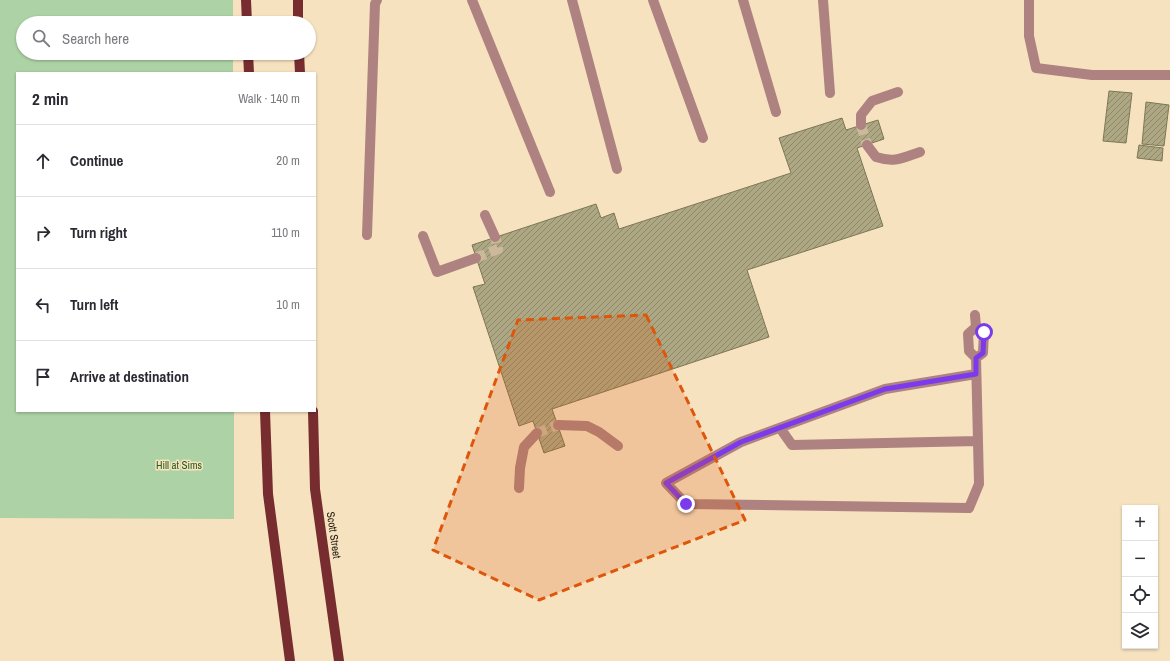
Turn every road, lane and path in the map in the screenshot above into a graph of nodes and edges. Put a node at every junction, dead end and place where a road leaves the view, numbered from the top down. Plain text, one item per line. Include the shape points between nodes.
1 (246, 0) edge
2 (298, 0) edge
3 (377, 0) edge
4 (472, 0) edge
5 (572, 0) edge
6 (653, 0) edge
7 (743, 0) edge
8 (823, 0) edge
9 (1029, 0) edge
10 (247, 16) edge
11 (298, 16) edge
12 (248, 60) edge
13 (300, 60) edge
14 (249, 72) edge
15 (300, 72) edge
16 (1170, 75) edge
17 (830, 92) dead end
18 (898, 92) dead end
19 (776, 112) dead end
20 (861, 125) tunnel mouth
21 (703, 138) dead end
22 (867, 144) tunnel mouth
23 (920, 152) dead end
24 (617, 169) dead end
25 (550, 192) dead end
26 (485, 215) dead end
27 (367, 235) dead end
28 (423, 236) dead end
29 (495, 237) tunnel mouth
30 (476, 258) tunnel mouth
31 (976, 315) dead end
32 (976, 327) junction
33 (976, 358) junction
34 (976, 374) junction
35 (265, 412) edge
36 (312, 412) edge
37 (558, 425) tunnel mouth
38 (780, 428) junction
39 (537, 433) tunnel mouth
40 (978, 441) junction
41 (618, 446) dead end
42 (519, 488) dead end
43 (290, 661) edge
44 (340, 661) edge

1 - 10 main road
2 - 11 main road
3 - 27 lane
4 - 25 lane
5 - 24 lane
6 - 21 lane
7 - 19 lane
8 - 17 lane
9 - 16 lane via 1029,36 1036,68 1092,74
12 - 14 main road
13 - 15 main road
18 - 20 lane via 872,101 861,115
22 - 23 lane via 876,157 888,161
26 - 29 lane
28 - 30 lane via 437,272
31 - 32 lane
32 - 33 lane via 968,334 969,351
32 - 33 lane via 984,332 983,353
33 - 34 lane
34 - 38 lane via 885,389
34 - 40 lane
35 - 43 main road via 268,494
36 - 44 main road, Scott Street via 315,489
37 - 41 lane via 587,426
38 - 40 lane via 792,445
38 - 40 lane via 741,442 666,483 686,504 969,508 979,484
39 - 42 lane via 524,447

